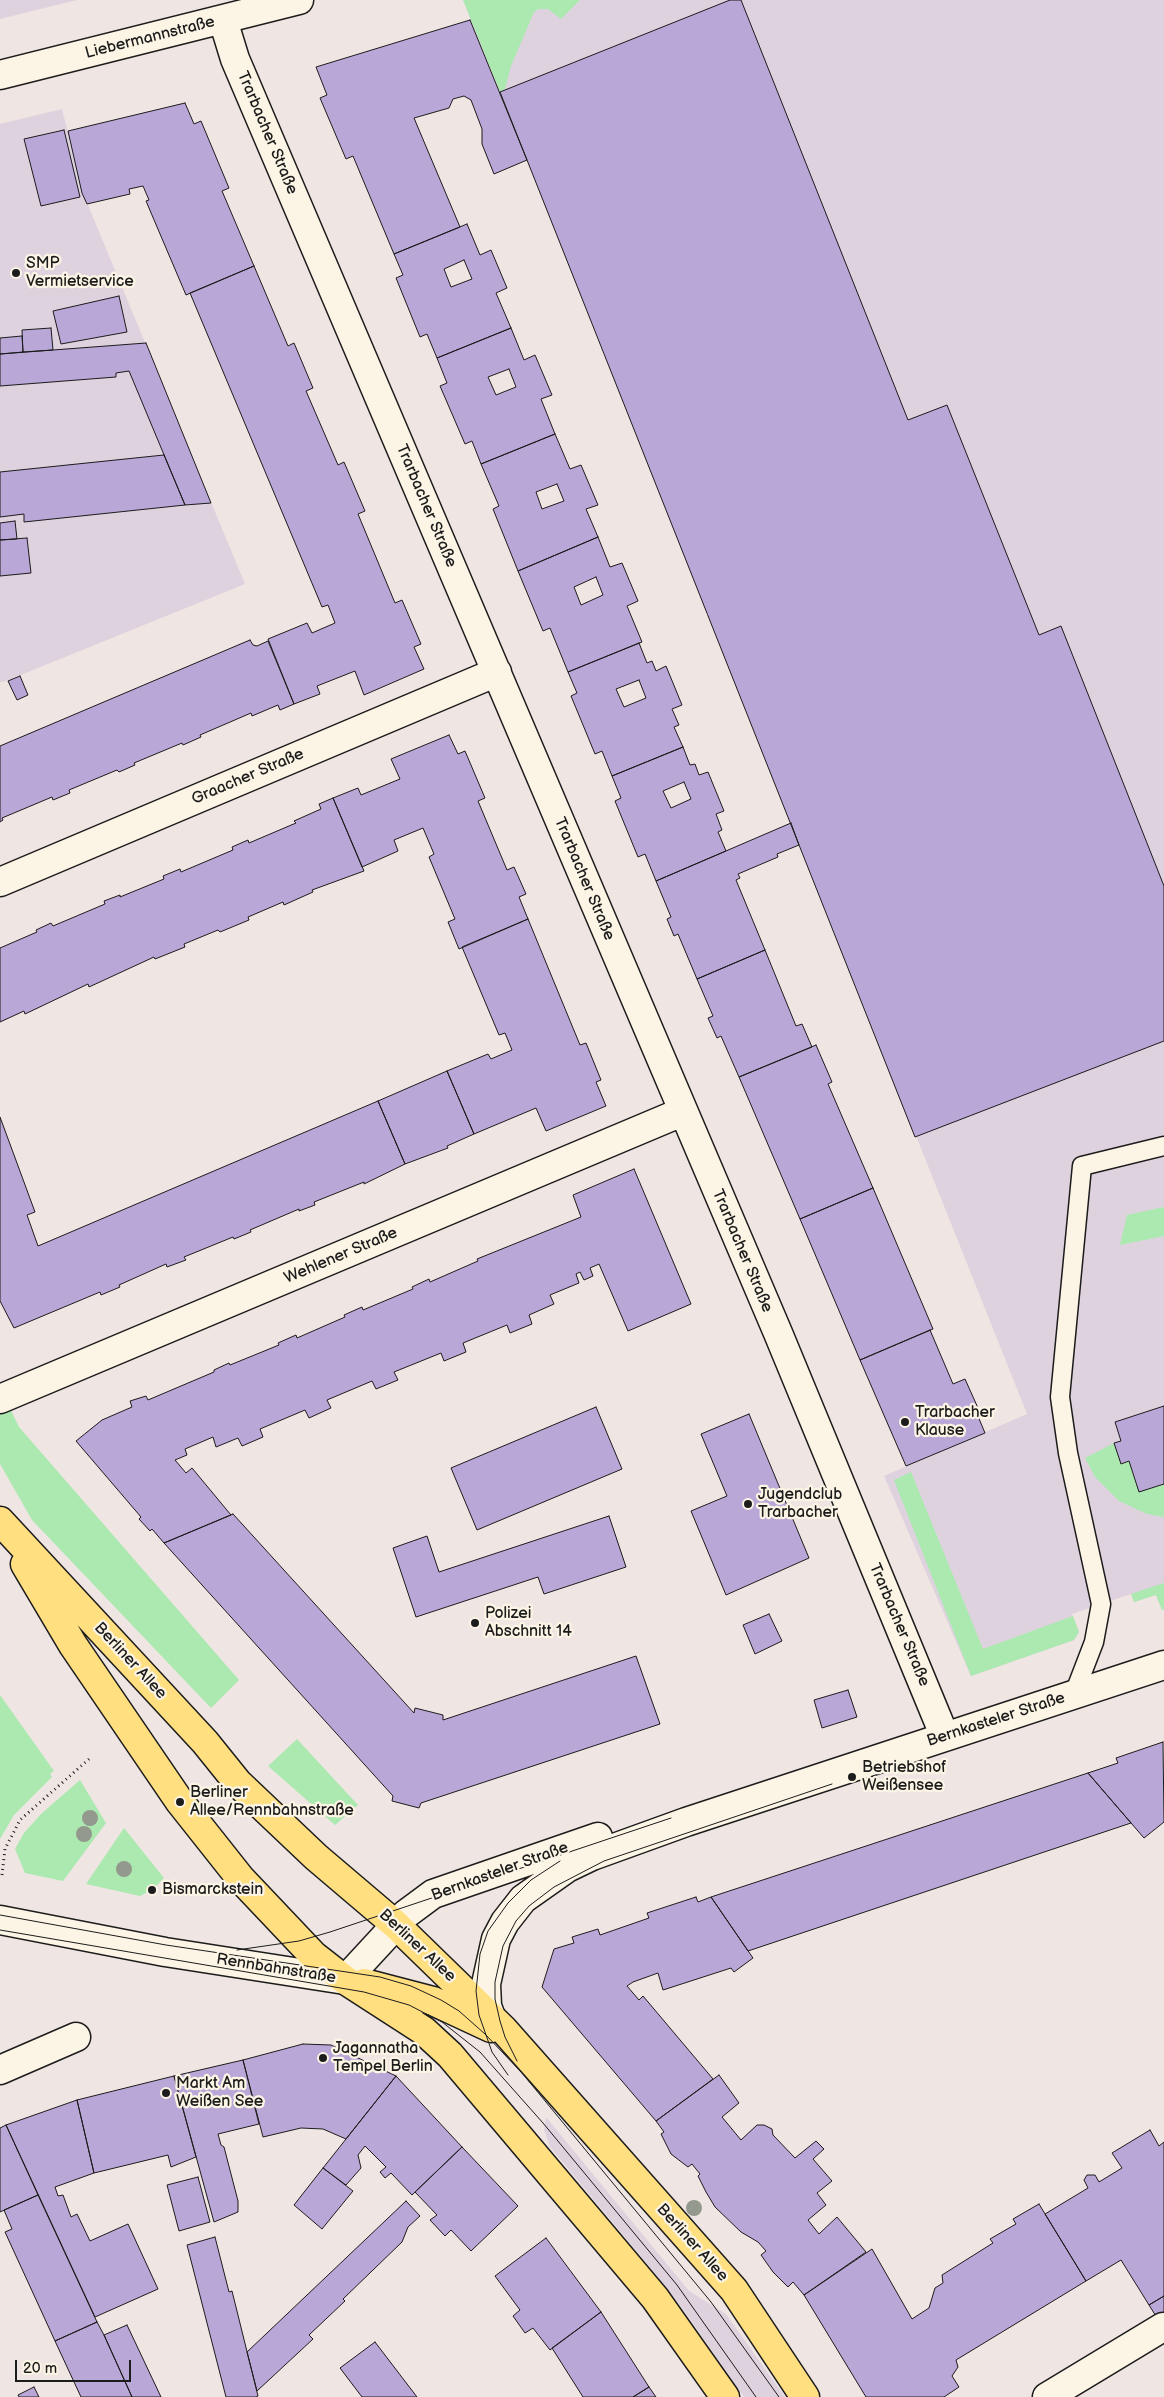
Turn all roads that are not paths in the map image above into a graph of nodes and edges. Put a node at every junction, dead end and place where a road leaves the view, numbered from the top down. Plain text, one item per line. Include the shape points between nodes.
1 (299, 0) edge
2 (223, 20) junction
3 (0, 75) edge
4 (497, 672) junction
5 (0, 882) edge
6 (682, 1112) junction
7 (1164, 1146) edge
8 (0, 1399) edge
9 (0, 1521) edge
10 (1164, 1665) edge
11 (1074, 1694) junction
12 (944, 1737) junction
13 (686, 1822) junction
14 (0, 1920) edge
15 (396, 1925) junction
16 (345, 1980) junction
17 (491, 2017) junction
18 (76, 2037) dead end
19 (534, 2064) junction
20 (0, 2070) edge
21 (1163, 2327) edge
22 (725, 2397) edge
23 (805, 2397) edge
24 (1047, 2397) edge

1 - 2 street, Liebermannstraße
2 - 3 street, Liebermannstraße
2 - 4 street, Trarbacher Straße via 241,73
4 - 5 street, Graacher Straße
4 - 6 street, Trarbacher Straße
6 - 8 street, Wehlener Straße
6 - 12 street, Trarbacher Straße via 778,1334
7 - 11 lane via 1082,1166 1060,1397 1068,1453 1101,1607 1094,1642
9 - 15 main road, Berliner Allee via 205,1742 238,1783 316,1857
9 - 16 main road, Berliner Allee via 73,1645 180,1802 257,1896 314,1955
10 - 11 street, Bernkasteler Straße
11 - 12 street, Bernkasteler Straße
12 - 13 street, Bernkasteler Straße
13 - 15 street, Bernkasteler Straße via 595,1838 446,1888 420,1902
13 - 17 street, Bernkasteler Straße via 592,1856 551,1878 523,1899 505,1922 492,1950 486,1984
14 - 16 street, Rennbahnstraße via 152,1949
15 - 16 street, Bernkasteler Straße
15 - 17 main road, Berliner Allee
16 - 19 main road, Rennbahnstraße via 409,1993 459,2011 505,2038
16 - 22 main road, Berliner Allee via 424,2030 450,2055 655,2298
17 - 19 main road, Berliner Allee
18 - 20 street
19 - 23 main road, Berliner Allee via 734,2290
21 - 24 street

